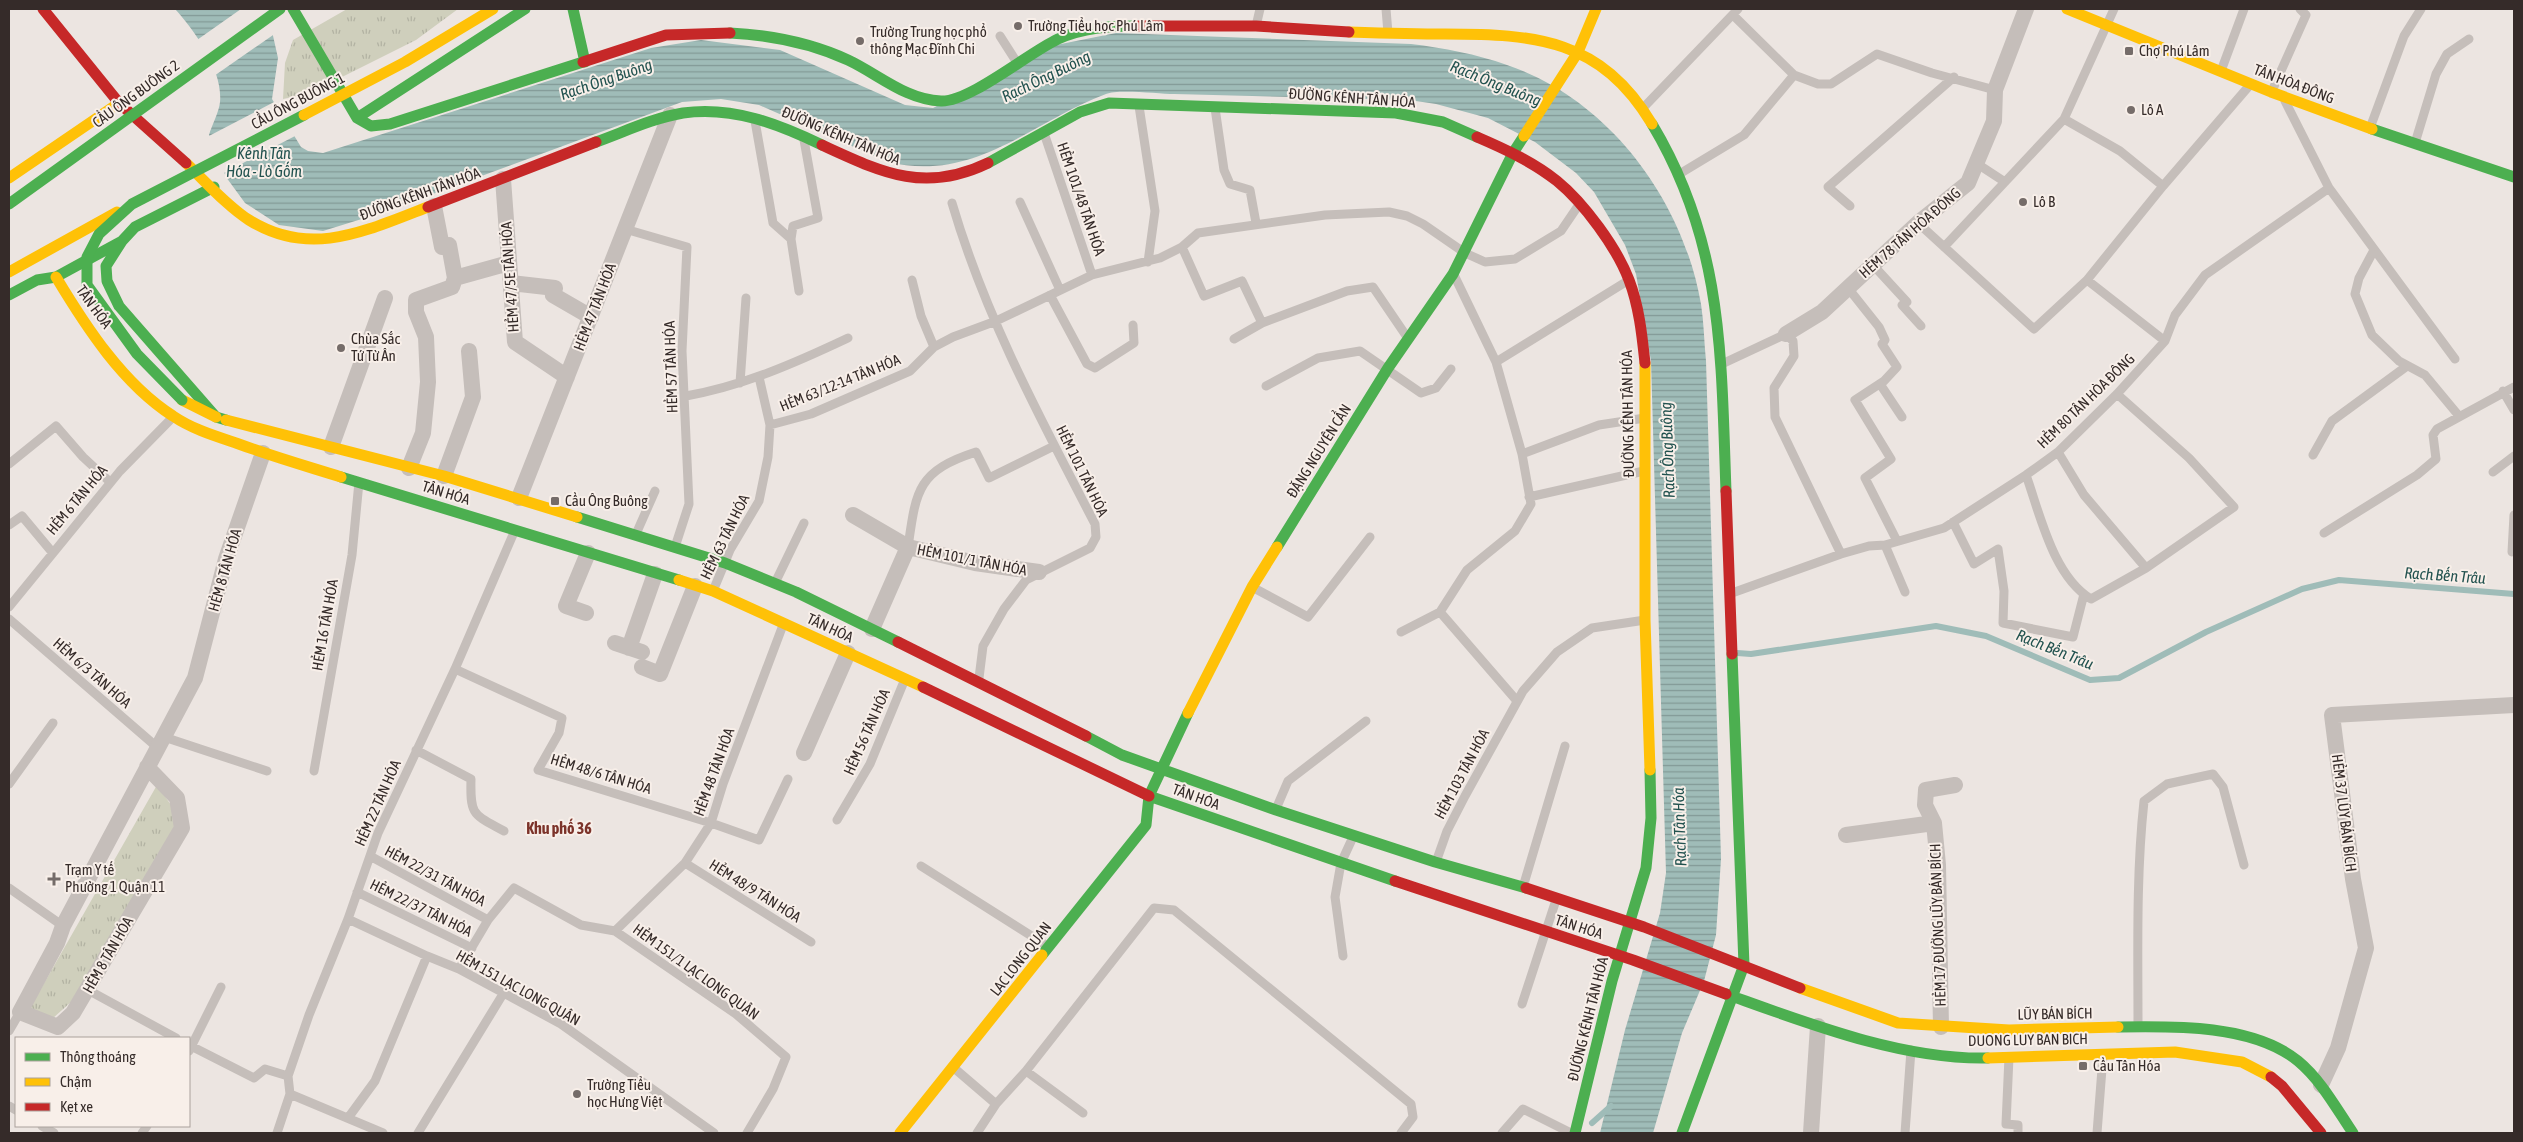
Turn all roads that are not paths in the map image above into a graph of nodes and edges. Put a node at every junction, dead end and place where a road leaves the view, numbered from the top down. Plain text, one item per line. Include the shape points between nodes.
1 (43, 9) edge
2 (280, 9) edge
3 (293, 9) edge
4 (493, 9) edge
5 (525, 9) edge
6 (573, 9) edge
7 (1260, 9) edge
8 (1386, 9) edge
9 (1596, 9) edge
10 (2026, 9) edge
11 (2067, 9) edge
12 (2114, 9) edge
13 (2244, 9) edge
14 (2300, 9) edge
15 (2422, 9) edge
16 (1735, 12) edge
17 (2107, 25) junction
18 (1256, 26) junction
19 (1388, 34) junction
20 (1000, 36) dead end
21 (2469, 39) dead end
22 (1578, 52) junction
23 (585, 62) junction
24 (1017, 64) junction
25 (2221, 71) junction
26 (1794, 75) junction
27 (1954, 77) junction
28 (2251, 84) junction
29 (1995, 90) junction
30 (2272, 92) junction
31 (2283, 96) junction
32 (119, 103) junction
33 (1139, 103) junction
34 (1215, 105) junction
35 (1644, 107) junction
36 (670, 115) junction
37 (754, 116) junction
38 (357, 118) junction
39 (2064, 119) junction
40 (2370, 128) junction
41 (1043, 132) junction
42 (804, 137) junction
43 (2415, 143) junction
44 (1513, 153) junction
45 (1976, 163) junction
46 (1681, 173) junction
47 (2514, 177) edge
48 (9, 178) edge
49 (503, 179) junction
50 (2005, 182) junction
51 (2163, 186) junction
52 (214, 187) junction
53 (2329, 188) junction
54 (1020, 202) dead end
55 (952, 203) dead end
56 (9, 204) edge
57 (132, 204) junction
58 (1580, 204) junction
59 (434, 206) junction
60 (1850, 206) dead end
61 (1256, 223) junction
62 (1918, 223) junction
63 (136, 227) junction
64 (625, 229) junction
65 (791, 239) junction
66 (122, 241) junction
67 (1182, 247) junction
68 (1944, 247) junction
69 (2374, 250) junction
70 (75, 252) dead end
71 (1465, 253) junction
72 (1148, 262) junction
73 (509, 263) junction
74 (50, 265) dead end
75 (1873, 265) junction
76 (9, 272) edge
77 (1454, 274) junction
78 (1092, 275) junction
79 (56, 277) junction
80 (455, 278) junction
81 (37, 280) junction
82 (912, 280) dead end
83 (1629, 280) junction
84 (2087, 280) junction
85 (511, 283) junction
86 (1848, 288) junction
87 (1060, 290) junction
88 (799, 291) dead end
89 (9, 295) edge
90 (1050, 295) junction
91 (385, 298) dead end
92 (746, 298) dead end
93 (590, 317) junction
94 (996, 321) junction
95 (1262, 323) junction
96 (1133, 325) dead end
97 (1921, 326) dead end
98 (1786, 334) junction
99 (848, 338) dead end
100 (1234, 339) dead end
101 (1408, 340) junction
102 (2165, 341) junction
103 (934, 347) junction
104 (469, 352) dead end
105 (2455, 359) dead end
106 (1496, 362) junction
107 (1721, 364) junction
108 (2407, 366) junction
109 (1388, 368) junction
110 (1451, 368) dead end
111 (759, 376) junction
112 (567, 377) junction
113 (740, 383) junction
114 (1880, 384) junction
115 (1266, 386) dead end
116 (2514, 387) edge
117 (2503, 391) junction
118 (2117, 394) junction
119 (686, 396) junction
120 (2514, 410) edge
121 (173, 416) junction
122 (2459, 416) junction
123 (216, 417) junction
124 (1645, 418) junction
125 (1902, 418) dead end
126 (770, 426) junction
127 (1054, 446) junction
128 (331, 447) junction
129 (2058, 452) junction
130 (263, 453) junction
131 (1522, 454) junction
132 (2313, 455) dead end
133 (2514, 456) edge
134 (9, 464) edge
135 (409, 468) junction
136 (1644, 471) junction
137 (2493, 472) dead end
138 (2026, 475) junction
139 (444, 476) junction
140 (110, 482) junction
141 (359, 482) junction
142 (655, 491) dead end
143 (1530, 497) junction
144 (519, 498) junction
145 (853, 515) dead end
146 (2514, 515) edge
147 (804, 522) dead end
148 (1953, 522) junction
149 (9, 524) edge
150 (515, 530) junction
151 (2324, 533) dead end
152 (636, 534) junction
153 (1370, 537) dead end
154 (1897, 541) junction
155 (1885, 545) junction
156 (675, 547) junction
157 (908, 547) junction
158 (52, 552) junction
159 (2512, 552) dead end
160 (588, 553) junction
161 (1841, 554) junction
162 (725, 563) junction
163 (2146, 568) junction
164 (1040, 572) junction
165 (655, 574) junction
166 (774, 583) junction
167 (695, 586) junction
168 (1252, 586) junction
169 (713, 592) junction
170 (1905, 592) dead end
171 (1730, 594) junction
172 (2084, 594) junction
173 (9, 607) edge
174 (1440, 612) junction
175 (586, 613) dead end
176 (9, 619) edge
177 (1645, 620) junction
178 (784, 623) junction
179 (872, 629) junction
180 (1401, 632) dead end
181 (848, 653) junction
182 (455, 669) junction
183 (905, 679) junction
184 (978, 680) junction
185 (1517, 701) junction
186 (2514, 705) edge
187 (1366, 721) dead end
188 (54, 723) dead end
189 (161, 742) junction
190 (1564, 746) dead end
191 (416, 750) junction
192 (804, 753) dead end
193 (148, 767) junction
194 (1160, 769) junction
195 (267, 771) dead end
196 (314, 771) dead end
197 (788, 779) dead end
198 (9, 784) edge
199 (1955, 785) dead end
200 (1149, 796) junction
201 (1276, 810) junction
202 (837, 820) dead end
203 (711, 823) junction
204 (1934, 823) junction
205 (504, 832) dead end
206 (1354, 835) junction
207 (1846, 835) dead end
208 (370, 856) junction
209 (1435, 862) junction
210 (685, 863) junction
211 (1341, 863) junction
212 (2244, 865) dead end
213 (920, 866) dead end
214 (1523, 887) junction
215 (9, 888) edge
216 (357, 892) junction
217 (1556, 898) junction
218 (348, 919) junction
219 (488, 920) junction
220 (1630, 923) junction
221 (63, 926) junction
222 (615, 930) junction
223 (1544, 931) junction
224 (811, 942) dead end
225 (1049, 947) junction
226 (472, 948) junction
227 (427, 956) junction
228 (1343, 956) dead end
229 (1619, 956) junction
230 (1727, 958) joint
231 (1744, 965) junction
232 (459, 969) junction
233 (221, 987) dead end
234 (88, 990) junction
235 (1716, 990) joint
236 (503, 994) junction
237 (1733, 996) junction
238 (1522, 1004) dead end
239 (20, 1012) junction
240 (1818, 1026) junction
241 (1941, 1026) junction
242 (2138, 1027) junction
243 (9, 1031) edge
244 (174, 1037) edge
245 (190, 1048) edge
246 (1911, 1050) junction
247 (2103, 1054) junction
248 (2009, 1057) junction
249 (954, 1068) junction
250 (1026, 1071) junction
251 (288, 1076) junction
252 (2321, 1085) junction
253 (290, 1094) junction
254 (996, 1104) junction
255 (1083, 1113) dead end
256 (348, 1118) junction
257 (277, 1133) edge
258 (382, 1133) edge
259 (418, 1133) edge
260 (714, 1133) edge
261 (747, 1133) edge
262 (900, 1133) edge
263 (977, 1133) edge
264 (1401, 1133) edge
265 (1502, 1133) edge
266 (1571, 1133) edge
267 (1575, 1133) edge
268 (1682, 1133) edge
269 (1811, 1133) edge
270 (1905, 1133) edge
271 (2018, 1133) edge
272 (2097, 1133) edge
273 (2322, 1133) edge
274 (2354, 1133) edge

1 - 32 main road, ĐƯỜNG KÊNH TÂN HÓA
2 - 56 main road, CẦU ÔNG BUÔNG 2, bridge
3 - 38 main road
4 - 57 main road, CẦU ÔNG BUÔNG 1, bridge via 405,62
5 - 38 main road
6 - 23 main road
7 - 18 lane
8 - 19 lane
9 - 22 main road
10 - 29 street, HẺM 78 TÂN HÒA ĐÔNG
11 - 17 main road, TÂN HÒA ĐÔNG
12 - 17 lane
13 - 25 lane
14 - 30 lane via 2306,15
15 - 40 lane via 2404,36
16 - 26 lane
16 - 35 lane
17 - 25 main road, TÂN HÒA ĐÔNG
17 - 39 lane
18 - 19 main road
18 - 24 main road via 1109,26 1082,30 1059,39
19 - 22 main road via 1508,35 1540,40
20 - 24 lane
21 - 43 lane via 2446,54 2432,83
22 - 35 main road via 1603,67
22 - 44 main road, ĐẶNG NGUYÊN CẨN
23 - 24 main road via 666,36 733,32 772,36 836,55 899,89 942,102 956,98
23 - 38 main road via 390,124 371,126
25 - 28 main road, TÂN HÒA ĐÔNG
26 - 27 lane via 1818,84 1831,84 1876,54
26 - 46 lane via 1744,135
27 - 29 lane
27 - 60 lane via 1828,187
28 - 30 main road, TÂN HÒA ĐÔNG
28 - 51 lane
29 - 45 street, HẺM 78 TÂN HÒA ĐÔNG via 1994,121
30 - 31 main road, TÂN HÒA ĐÔNG
31 - 40 main road, TÂN HÒA ĐÔNG
31 - 53 lane
32 - 48 main road
32 - 52 main road, ĐƯỜNG KÊNH TÂN HÓA
33 - 34 main road, ĐƯỜNG KÊNH TÂN HÓA
33 - 41 main road, ĐƯỜNG KÊNH TÂN HÓA via 1109,103 1082,110
33 - 72 lane via 1155,211
34 - 44 main road, ĐƯỜNG KÊNH TÂN HÓA via 1396,113 1443,122
34 - 61 lane via 1224,170 1230,184 1250,190
35 - 46 main road
36 - 37 main road, ĐƯỜNG KÊNH TÂN HÓA via 720,110
36 - 49 main road, ĐƯỜNG KÊNH TÂN HÓA
36 - 64 street, HẺM 47 TÂN HÓA
37 - 42 main road, ĐƯỜNG KÊNH TÂN HÓA
37 - 65 lane via 773,223
39 - 50 lane
39 - 51 lane via 2120,151
40 - 43 main road, TÂN HÒA ĐÔNG
41 - 42 main road, ĐƯỜNG KÊNH TÂN HÓA via 983,166 938,179 918,179 879,171
41 - 78 lane, HẺM 101/48 TÂN HÓA
42 - 65 lane via 818,218 793,226
43 - 47 main road, TÂN HÒA ĐÔNG
44 - 58 main road, ĐƯỜNG KÊNH TÂN HÓA via 1558,182
44 - 71 main road, ĐẶNG NGUYÊN CẨN
45 - 50 lane
45 - 62 street, HẺM 78 TÂN HÒA ĐÔNG via 1968,183
46 - 107 main road via 1710,259
49 - 59 main road, ĐƯỜNG KÊNH TÂN HÓA
49 - 73 street, HẺM 47/5E TÂN HÓA
50 - 68 lane
51 - 84 lane
52 - 59 main road, ĐƯỜNG KÊNH TÂN HÓA via 247,219 271,233 296,240 330,241
52 - 63 main road
53 - 69 lane
53 - 102 lane, HẺM 80 TÂN HÒA ĐÔNG via 2205,275 2176,315
54 - 87 lane
55 - 94 lane, HẺM 101 TÂN HÓA via 966,252
57 - 76 main road, CẦU ÔNG BUÔNG 1, bridge
57 - 123 main road, bridge via 99,234 87,257 88,285 138,354 182,400
58 - 71 lane via 1561,231 1515,259 1485,262
58 - 83 main road, ĐƯỜNG KÊNH TÂN HÓA via 1609,242
59 - 80 street via 442,247 449,245
61 - 67 lane via 1198,232
61 - 71 lane via 1389,212 1423,224
62 - 68 lane
62 - 75 street, HẺM 78 TÂN HÒA ĐÔNG
63 - 66 main road
63 - 70 main road via 116,229
64 - 93 street, HẺM 47 TÂN HÓA
64 - 119 lane, HẺM 57 TÂN HÓA via 687,247 682,351
65 - 88 lane
66 - 79 main road
66 - 123 main road, TÂN HÓA via 106,266 107,281 119,306
67 - 72 lane
67 - 95 lane via 1204,296 1242,281
68 - 84 lane via 2034,329
69 - 105 lane
69 - 108 lane via 2359,278 2355,294 2372,335
71 - 77 main road, ĐẶNG NGUYÊN CẨN
72 - 78 lane
73 - 80 street
73 - 85 street, HẺM 47/5E TÂN HÓA
74 - 81 main road
75 - 86 street, HẺM 78 TÂN HÒA ĐÔNG
75 - 97 lane via 1907,302 1902,305
77 - 101 main road, ĐẶNG NGUYÊN CẨN
77 - 106 lane
78 - 87 lane
79 - 81 main road
79 - 121 main road, TÂN HÓA via 83,321 135,383
80 - 135 street via 452,287 416,300 416,312 426,337 428,382 423,433
81 - 89 main road
82 - 103 lane via 921,316
83 - 106 lane
83 - 124 main road, ĐƯỜNG KÊNH TÂN HÓA via 1641,327 1646,374
84 - 102 lane
85 - 93 street via 555,288 553,295
85 - 112 street, HẺM 47/5E TÂN HÓA via 515,342
86 - 98 street, HẺM 78 TÂN HÒA ĐÔNG via 1822,312
86 - 114 lane via 1879,327 1885,340 1882,344 1896,367
87 - 90 lane
90 - 94 lane
90 - 96 lane via 1087,364 1095,368 1134,343
91 - 128 street
92 - 113 lane
93 - 112 street, HẺM 47 TÂN HÓA
94 - 103 lane, HẺM 63/12-14 TÂN HÓA
94 - 127 lane, HẺM 101 TÂN HÓA
95 - 100 lane
95 - 101 lane via 1347,291 1374,287
98 - 107 lane, HẺM 78 TÂN HÒA ĐÔNG
98 - 161 lane via 1793,341 1794,356 1774,388 1775,417
99 - 111 lane via 782,369
101 - 109 main road, ĐẶNG NGUYÊN CẨN
102 - 118 lane, HẺM 80 TÂN HÒA ĐÔNG
103 - 126 lane, HẺM 63/12-14 TÂN HÓA via 910,371 811,414
104 - 139 street via 473,397
106 - 131 lane
107 - 171 main road
108 - 122 lane via 2425,375
108 - 132 lane via 2332,421
109 - 110 lane via 1421,393 1436,388
109 - 115 lane via 1360,351 1318,358
109 - 168 main road, ĐẶNG NGUYÊN CẨN
111 - 113 lane
111 - 126 lane, HẺM 63 TÂN HÓA
112 - 144 street, HẺM 47 TÂN HÓA
113 - 119 lane
114 - 125 lane
114 - 154 lane via 1855,400 1891,459 1865,478
116 - 117 lane
117 - 120 lane
117 - 122 lane
118 - 129 lane, HẺM 80 TÂN HÒA ĐÔNG
118 - 163 lane via 2189,458 2234,507
119 - 156 lane, HẺM 57 TÂN HÓA via 689,504
121 - 130 main road, TÂN HÓA
121 - 140 lane, HẺM 6 TÂN HÓA
122 - 151 lane via 2437,429 2434,435 2436,459 2417,476
123 - 128 main road, TÂN HÓA
124 - 131 lane via 1599,425
124 - 136 main road, ĐƯỜNG KÊNH TÂN HÓA
126 - 162 lane, HẺM 63 TÂN HÓA via 760,501
127 - 157 lane via 989,478 976,452 951,460 930,475 918,492
127 - 164 lane, HẺM 101 TÂN HÓA via 1094,524 1096,537 1090,548
128 - 135 main road, TÂN HÓA
129 - 138 lane, HẺM 80 TÂN HÒA ĐÔNG
129 - 163 lane via 2084,495
130 - 141 main road, TÂN HÓA
130 - 189 street, HẺM 8 TÂN HÓA via 226,559 196,678
131 - 143 lane
133 - 137 lane
134 - 140 lane via 56,426 83,458
135 - 139 main road, TÂN HÓA
136 - 143 lane
136 - 177 main road, ĐƯỜNG KÊNH TÂN HÓA
138 - 148 lane, HẺM 80 TÂN HÒA ĐÔNG
138 - 172 lane via 2052,549 2073,585
139 - 144 main road, TÂN HÓA
140 - 158 lane, HẺM 6 TÂN HÓA
141 - 150 main road, TÂN HÓA
141 - 196 lane, HẺM 16 TÂN HÓA via 352,555
142 - 152 lane
143 - 174 lane via 1531,504 1515,532 1467,570
144 - 152 main road, TÂN HÓA
145 - 157 street, HẺM 101/1 TÂN HÓA
146 - 159 lane
147 - 166 lane
148 - 154 lane, HẺM 80 TÂN HÒA ĐÔNG via 1944,528
148 - 172 lane via 1974,564 1998,549 2004,591 2003,623 2073,637
149 - 158 lane via 22,516
150 - 160 main road, TÂN HÓA
150 - 182 lane, HẺM 22 TÂN HÓA
152 - 156 main road, TÂN HÓA
153 - 168 lane via 1308,617
154 - 155 lane, HẺM 80 TÂN HÒA ĐÔNG
155 - 161 lane, HẺM 80 TÂN HÒA ĐÔNG
155 - 170 lane
156 - 162 main road, TÂN HÓA
157 - 164 street, HẺM 101/1 TÂN HÓA via 975,563
157 - 179 street
158 - 173 lane, HẺM 6 TÂN HÓA
160 - 165 main road, TÂN HÓA
160 - 175 street via 566,606
161 - 171 lane, HẺM 80 TÂN HÒA ĐÔNG
162 - 166 main road, TÂN HÓA
162 - 169 lane, HẺM 63 TÂN HÓA
163 - 172 lane via 2091,599
164 - 184 lane, HẺM 101 TÂN HÓA via 1026,580 1004,609 983,646
165 - 167 main road, TÂN HÓA
165 - 167 street via 632,652 660,674
166 - 179 main road, TÂN HÓA
167 - 169 main road, TÂN HÓA
168 - 194 main road, ĐẶNG NGUYÊN CẨN
169 - 178 main road, TÂN HÓA
171 - 231 main road
174 - 180 lane
174 - 185 lane
176 - 189 lane, HẺM 6/3 TÂN HÓA
177 - 185 lane, HẺM 103 TÂN HÓA via 1592,628 1558,652
177 - 220 main road, ĐƯỜNG KÊNH TÂN HÓA via 1651,818 1646,868
178 - 181 main road, TÂN HÓA
178 - 203 lane, HẺM 48 TÂN HÓA
179 - 184 main road, TÂN HÓA
181 - 183 main road, TÂN HÓA
181 - 192 street
182 - 191 lane, HẺM 22 TÂN HÓA
182 - 203 lane, HẺM 48/6 TÂN HÓA via 562,718 559,733 538,770
183 - 200 main road, TÂN HÓA
183 - 202 lane, HẺM 56 TÂN HÓA via 870,764
184 - 194 main road, TÂN HÓA via 1122,755
185 - 209 lane, HẺM 103 TÂN HÓA via 1447,832
186 - 252 street, HẺM 37 LŨY BÁN BÍCH via 2332,715 2353,879 2366,948 2338,1048
187 - 201 lane via 1288,781
188 - 198 lane
189 - 193 street, HẺM 8 TÂN HÓA
189 - 195 lane
190 - 214 lane
191 - 205 lane via 472,779 470,805 478,817
191 - 208 lane, HẺM 22 TÂN HÓA
193 - 221 street, HẺM 8 TÂN HÓA
193 - 234 street, HẺM 8 TÂN HÓA via 177,798 182,828
194 - 200 main road, LAC LONG QUAN
194 - 201 main road, TÂN HÓA
197 - 203 lane via 759,840
199 - 204 street, HẺM 17 ĐƯỜNG LŨY BÁN BÍCH via 1926,790 1925,805
200 - 211 main road, TÂN HÓA
200 - 225 main road, LAC LONG QUAN via 1146,825
201 - 206 main road, TÂN HÓA
203 - 210 lane, HẺM 48 TÂN HÓA
204 - 207 street
204 - 241 street, HẺM 17 ĐƯỜNG LŨY BÁN BÍCH via 1938,865
206 - 209 main road, TÂN HÓA
206 - 211 lane
208 - 216 lane, HẺM 22 TÂN HÓA
208 - 219 lane, HẺM 22/31 TÂN HÓA
209 - 214 main road, TÂN HÓA
210 - 222 lane, HẺM 48 TÂN HÓA
210 - 224 lane, HẺM 48/9 TÂN HÓA
211 - 223 main road, TÂN HÓA
211 - 228 lane via 1335,897
212 - 242 lane via 2223,787 2213,774 2167,784 2144,801
213 - 225 lane
214 - 217 main road, TÂN HÓA
215 - 221 lane
216 - 218 lane, HẺM 22 TÂN HÓA
216 - 226 lane, HẺM 22/37 TÂN HÓA
217 - 220 main road, TÂN HÓA
217 - 223 lane
218 - 227 lane, HẺM 151 LẠC LONG QUÂN
218 - 251 lane, HẺM 22 TÂN HÓA
219 - 222 lane, HẺM 151/1 LẠC LONG QUÂN via 514,888 581,925
219 - 226 lane, HẺM 151/1 LẠC LONG QUÂN
220 - 229 main road, ĐƯỜNG KÊNH TÂN HÓA
220 - 230 main road, TÂN HÓA
221 - 239 street, HẺM 8 TÂN HÓA
222 - 261 lane, HẺM 151/1 LẠC LONG QUÂN via 736,1014 786,1057 773,1089
223 - 229 main road, TÂN HÓA
223 - 238 lane
225 - 249 main road, LAC LONG QUAN
226 - 232 lane, HẺM 151/1 LẠC LONG QUÂN
227 - 232 lane, HẺM 151 LẠC LONG QUÂN
227 - 256 lane via 375,1081
229 - 235 main road, TÂN HÓA
229 - 267 main road, ĐƯỜNG KÊNH TÂN HÓA
230 - 231 main road, LŨY BÁN BÍCH
231 - 237 main road
231 - 241 main road, LŨY BÁN BÍCH via 1898,1023
232 - 236 lane, HẺM 151 LẠC LONG QUÂN
233 - 245 lane
234 - 239 street, HẺM 8 TÂN HÓA via 73,1013 58,1027
234 - 244 lane
235 - 237 main road, DUONG LUY BAN BICH
236 - 259 lane
236 - 260 lane, HẺM 151 LẠC LONG QUÂN via 561,1024
237 - 240 main road, DUONG LUY BAN BICH
237 - 268 main road
239 - 243 lane, HẺM 8 TÂN HÓA
240 - 246 main road, DUONG LUY BAN BICH via 1862,1040
240 - 269 street
241 - 242 main road, LŨY BÁN BÍCH via 2008,1030
242 - 252 main road, LŨY BÁN BÍCH via 2201,1029 2256,1038 2298,1061
245 - 251 lane via 254,1078 265,1069
246 - 248 main road, DUONG LUY BAN BICH via 1974,1058
246 - 270 lane
247 - 248 main road, DUONG LUY BAN BICH
247 - 272 lane
247 - 273 main road, DUONG LUY BAN BICH via 2175,1052 2242,1062 2264,1072 2282,1086
248 - 271 lane via 2006,1124 2018,1125
249 - 254 lane
249 - 262 main road, LAC LONG QUAN
250 - 254 lane
250 - 255 lane
250 - 264 lane via 1154,908 1174,910 1411,1104 1413,1117
251 - 253 lane, HẺM 22 TÂN HÓA
252 - 274 main road, LŨY BÁN BÍCH
253 - 256 lane
253 - 257 lane
254 - 263 lane
256 - 258 lane
265 - 266 lane via 1523,1109

